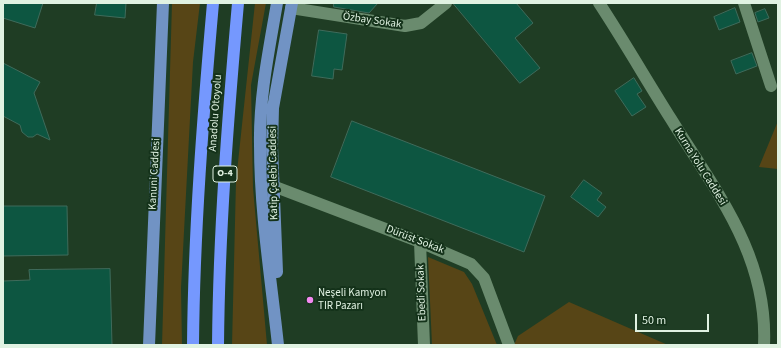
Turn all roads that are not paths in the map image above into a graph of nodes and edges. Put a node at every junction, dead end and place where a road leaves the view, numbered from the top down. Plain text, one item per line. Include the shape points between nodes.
1 (163, 3) edge
2 (213, 3) edge
3 (238, 3) edge
4 (277, 3) edge
5 (446, 3) edge
6 (599, 3) edge
7 (744, 3) edge
8 (291, 5) edge
9 (772, 86) dead end
10 (273, 186) junction
11 (420, 242) junction
12 (149, 345) edge
13 (193, 345) edge
14 (218, 345) edge
15 (278, 345) edge
16 (281, 345) edge
17 (424, 345) edge
18 (509, 345) edge
19 (764, 345) edge

1 - 12 main road, Kanuni Caddesi
2 - 13 highway, Anadolu Otoyolu / O-4 via 198,219
3 - 14 highway, Anadolu Otoyolu / O-4 via 222,221
4 - 15 main road via 264,80 260,144 264,224
5 - 8 street, Özbay Sokak via 421,22 405,26
6 - 19 street, Kurna Yolu Caddesi via 748,248 762,299
7 - 9 street
8 - 10 main road, Katip Çelebi Caddesi via 273,108
10 - 11 street, Dürüst Sokak
10 - 16 main road, Katip Çelebi Caddesi
11 - 17 street, Ebedi Sokak
11 - 18 street, Dürüst Sokak via 461,258 479,270 490,291

